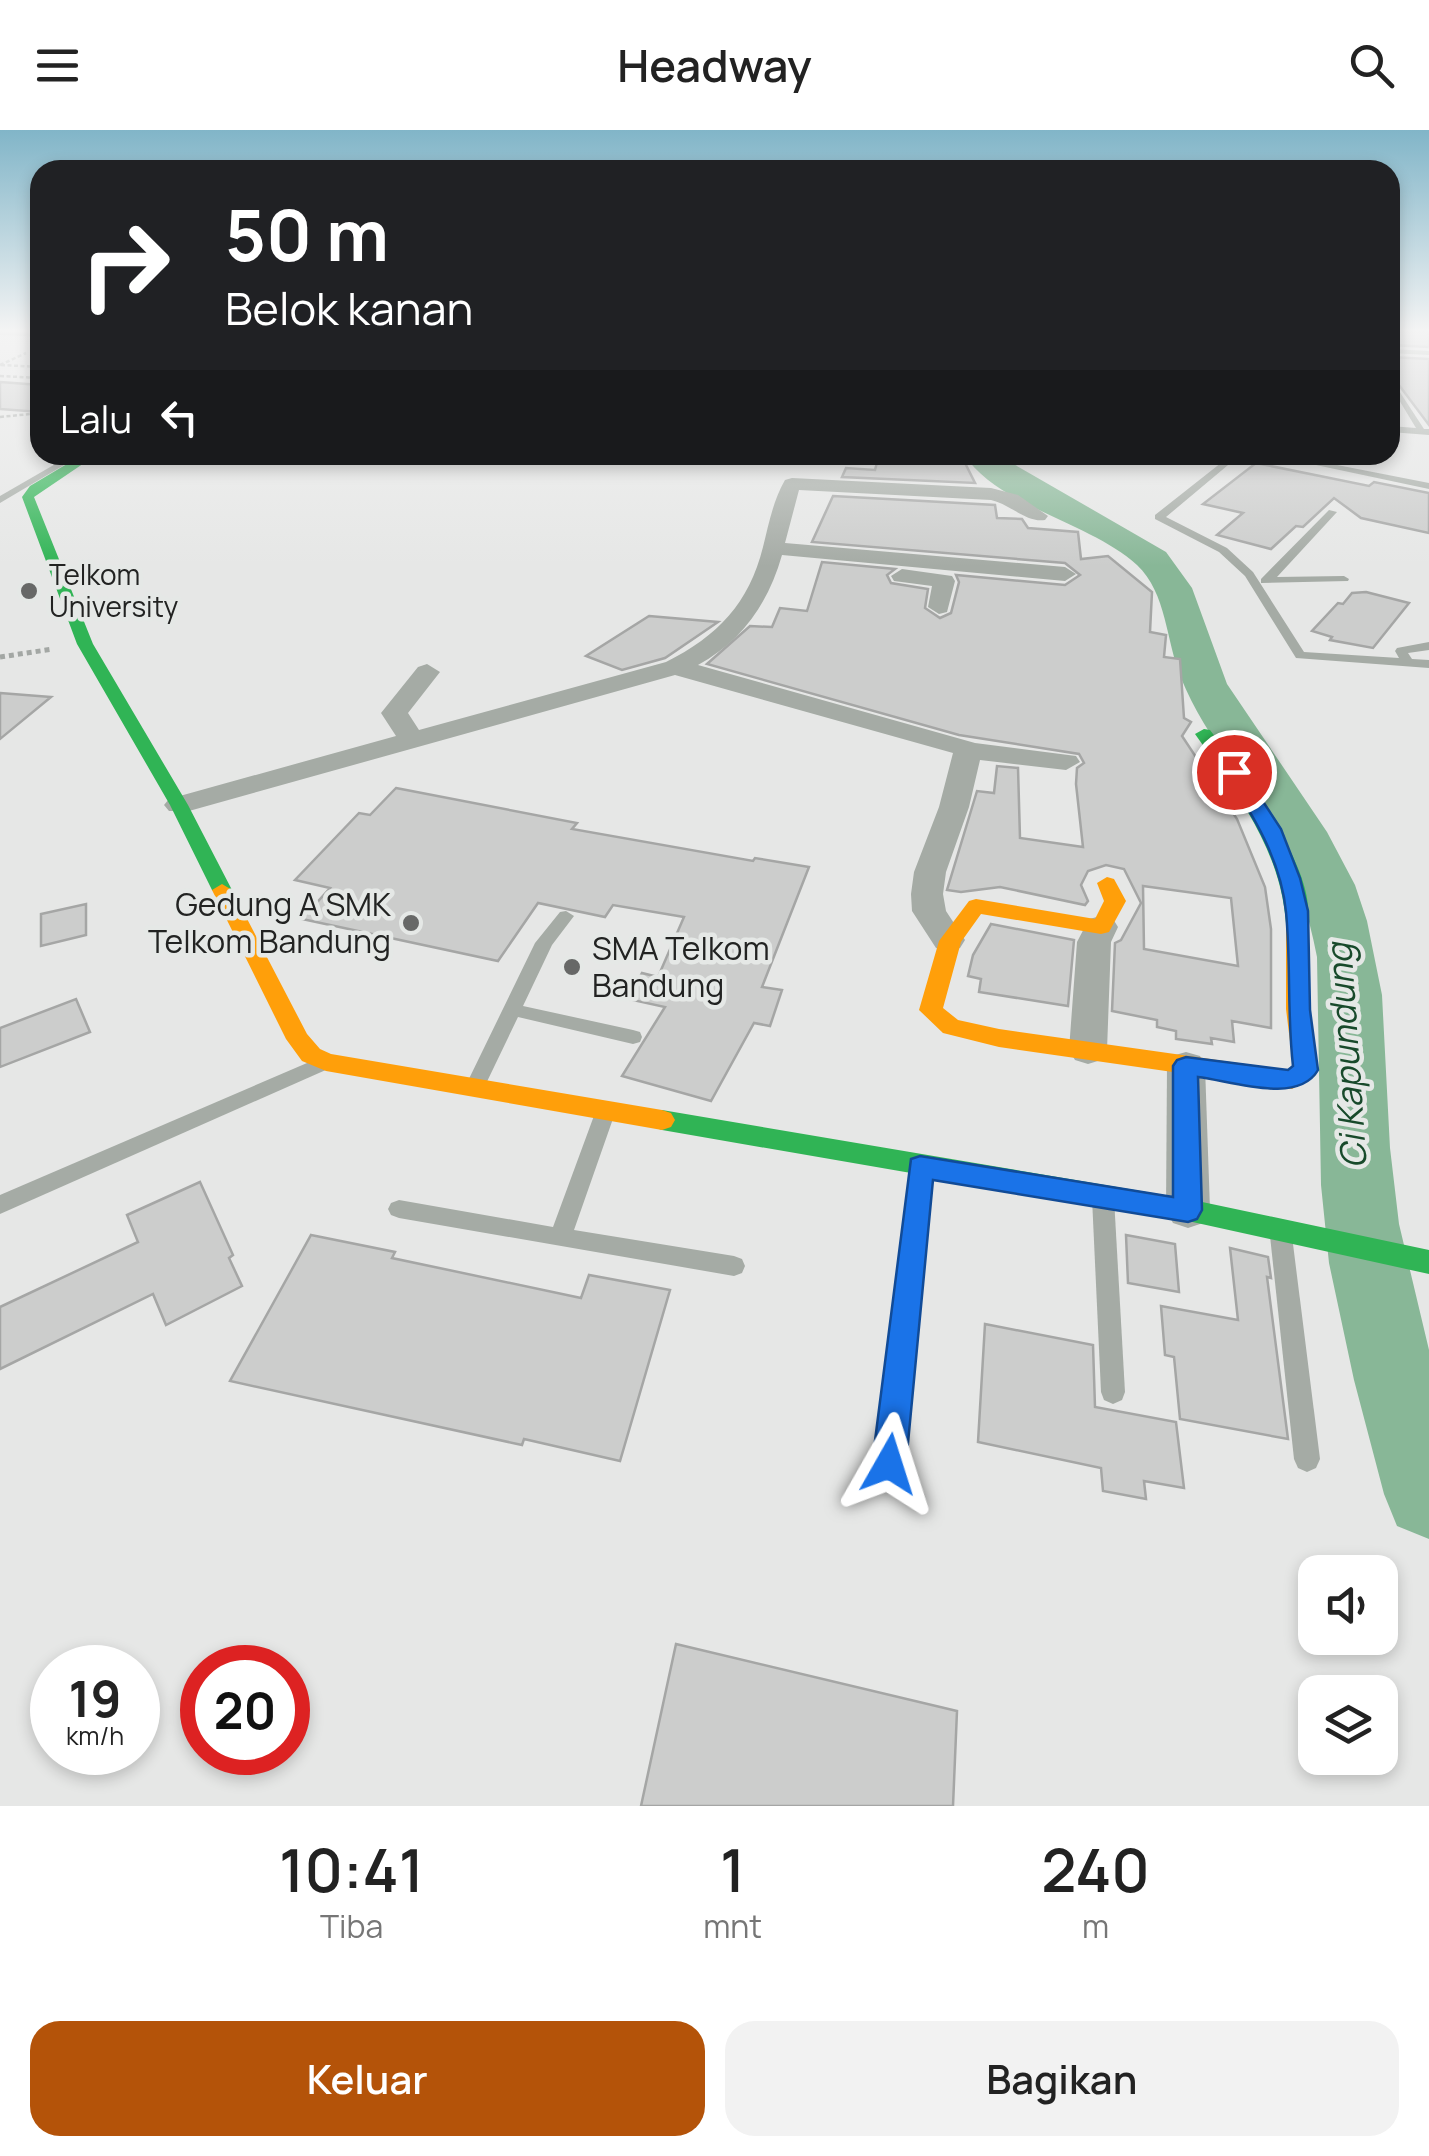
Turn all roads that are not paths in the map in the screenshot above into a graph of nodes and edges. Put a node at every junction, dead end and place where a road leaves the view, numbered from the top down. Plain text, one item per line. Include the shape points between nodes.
1 (1411, 409) edge
2 (1400, 430) edge
3 (1426, 432) edge
4 (60, 465) edge
5 (74, 465) edge
6 (1224, 465) edge
7 (1323, 465) edge
8 (1366, 465) edge
9 (1429, 478) edge
10 (1429, 486) edge
11 (12, 494) edge
12 (1332, 512) dead end
13 (1038, 516) dead end
14 (770, 559) junction
15 (1065, 574) dead end
16 (1344, 579) dead end
17 (1254, 581) junction
18 (1268, 581) junction
19 (939, 607) dead end
20 (1429, 646) edge
21 (1407, 662) junction
22 (1429, 664) edge
23 (675, 667) junction
24 (426, 672) dead end
25 (1204, 734) dead end
26 (412, 739) junction
27 (968, 750) junction
28 (1066, 762) dead end
29 (179, 805) junction
30 (1107, 883) dead end
31 (566, 916) dead end
32 (1101, 927) junction
33 (948, 940) junction
34 (514, 1010) junction
35 (634, 1037) dead end
36 (1088, 1050) junction
37 (326, 1062) junction
38 (1186, 1066) junction
39 (475, 1088) junction
40 (605, 1113) junction
41 (920, 1167) junction
42 (1103, 1196) junction
43 (0, 1205) edge
44 (399, 1209) dead end
45 (1188, 1210) junction
46 (1281, 1232) junction
47 (560, 1238) junction
48 (1429, 1262) edge
49 (734, 1266) dead end
50 (1113, 1392) dead end
51 (1307, 1459) dead end
52 (889, 1464) dead end

1 - 3 lane
2 - 3 lane
4 - 11 lane
5 - 11 street
6 - 17 lane via 1159,517 1222,550
7 - 10 lane
8 - 9 lane
11 - 29 street via 84,644
12 - 18 lane
13 - 14 street via 990,494 792,484
14 - 15 street
14 - 19 street via 943,580
14 - 23 street via 758,596 738,625 709,652
16 - 18 lane
17 - 18 lane
17 - 21 lane via 1300,654
20 - 21 lane via 1401,651
21 - 22 lane
23 - 26 street
23 - 27 street
24 - 26 street via 394,713
25 - 38 street via 1262,814 1289,878 1297,911 1306,1070 1292,1080
26 - 29 street
27 - 28 street
27 - 33 street via 927,894 929,912
29 - 37 street via 298,1039
30 - 32 street via 1115,900
31 - 34 lane via 544,944
32 - 33 street via 976,906
32 - 36 street via 1094,942
33 - 36 street via 931,1010 940,1021 999,1038
34 - 35 lane
34 - 39 lane
36 - 38 street
37 - 39 street
37 - 43 lane
38 - 45 street
39 - 40 street
40 - 41 street
40 - 47 lane
41 - 42 street
41 - 52 lane
42 - 45 street
42 - 50 lane
44 - 47 lane
45 - 46 street
46 - 48 street
46 - 51 lane
47 - 49 lane

